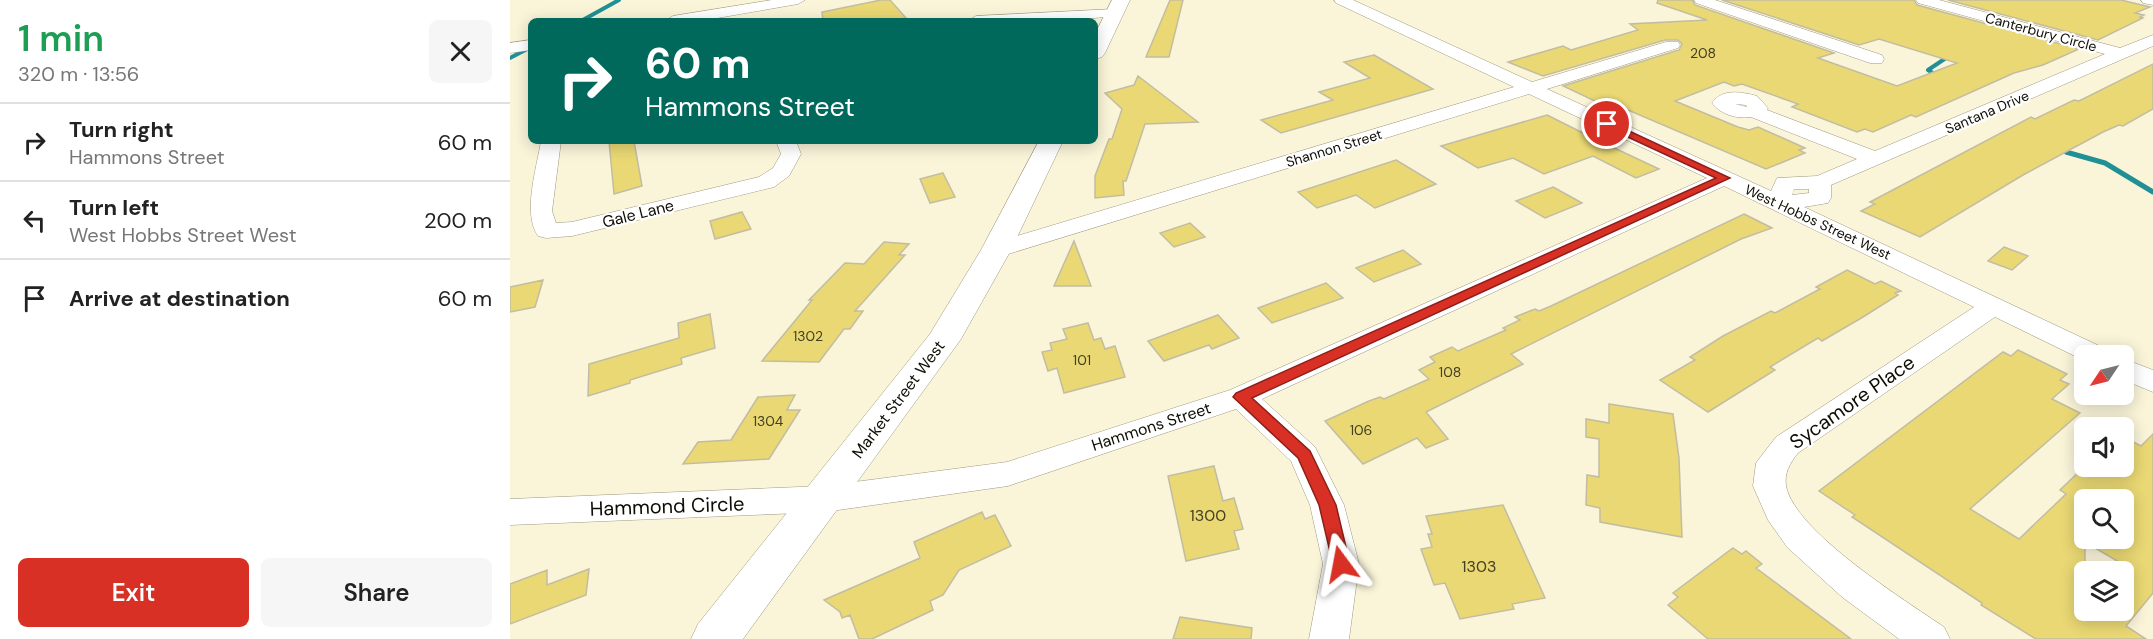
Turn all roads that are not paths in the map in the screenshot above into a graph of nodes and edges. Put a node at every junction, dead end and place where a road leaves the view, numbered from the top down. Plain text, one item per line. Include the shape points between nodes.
1 (798, 0) edge
2 (1341, 0) edge
3 (1701, 0) edge
4 (1923, 0) edge
5 (2148, 0) edge
6 (2153, 1) edge
7 (1118, 6) edge
8 (691, 18) edge
9 (1004, 18) edge
10 (2153, 40) edge
11 (1672, 45) dead end
12 (1098, 48) edge
13 (2123, 54) junction
14 (1876, 59) dead end
15 (1528, 88) junction
16 (1754, 112) dead end
17 (550, 144) edge
18 (787, 144) edge
19 (1050, 144) edge
20 (1876, 159) junction
21 (1725, 178) junction
22 (1778, 203) junction
23 (996, 250) junction
24 (1993, 306) junction
25 (2075, 345) edge
26 (2134, 373) edge
27 (2153, 382) edge
28 (1241, 397) junction
29 (824, 499) junction
30 (510, 512) edge
31 (715, 639) edge
32 (1329, 639) edge
33 (1930, 639) edge

1 - 8 street
2 - 15 street, West Hobbs Street West
3 - 14 street
4 - 13 street, Canterbury Circle
5 - 6 street
7 - 9 street
7 - 12 main road
10 - 13 street, Santana Drive
11 - 15 street, Shannon Street
13 - 20 street, Santana Drive
15 - 21 street, West Hobbs Street West
15 - 23 street, Shannon Street
16 - 20 street
17 - 18 street, Gale Lane via 542,211 546,231 572,229 766,182 782,172 791,154
19 - 23 main road, Market Street West
20 - 22 street, Santana Drive via 1820,182 1820,198
21 - 22 street, West Hobbs Street West
21 - 28 street, Hammons Street
22 - 24 street, West Hobbs Street West
23 - 29 main road, Market Street West via 944,339
24 - 25 street, West Hobbs Street West
24 - 33 street, Sycamore Place via 1787,445 1772,463 1770,488 1781,516 1835,572
26 - 27 street
28 - 29 street, Hammons Street via 1008,474
28 - 32 street via 1304,455 1327,505 1341,564
29 - 30 street, Hammond Circle
29 - 31 main road, Market Street West

